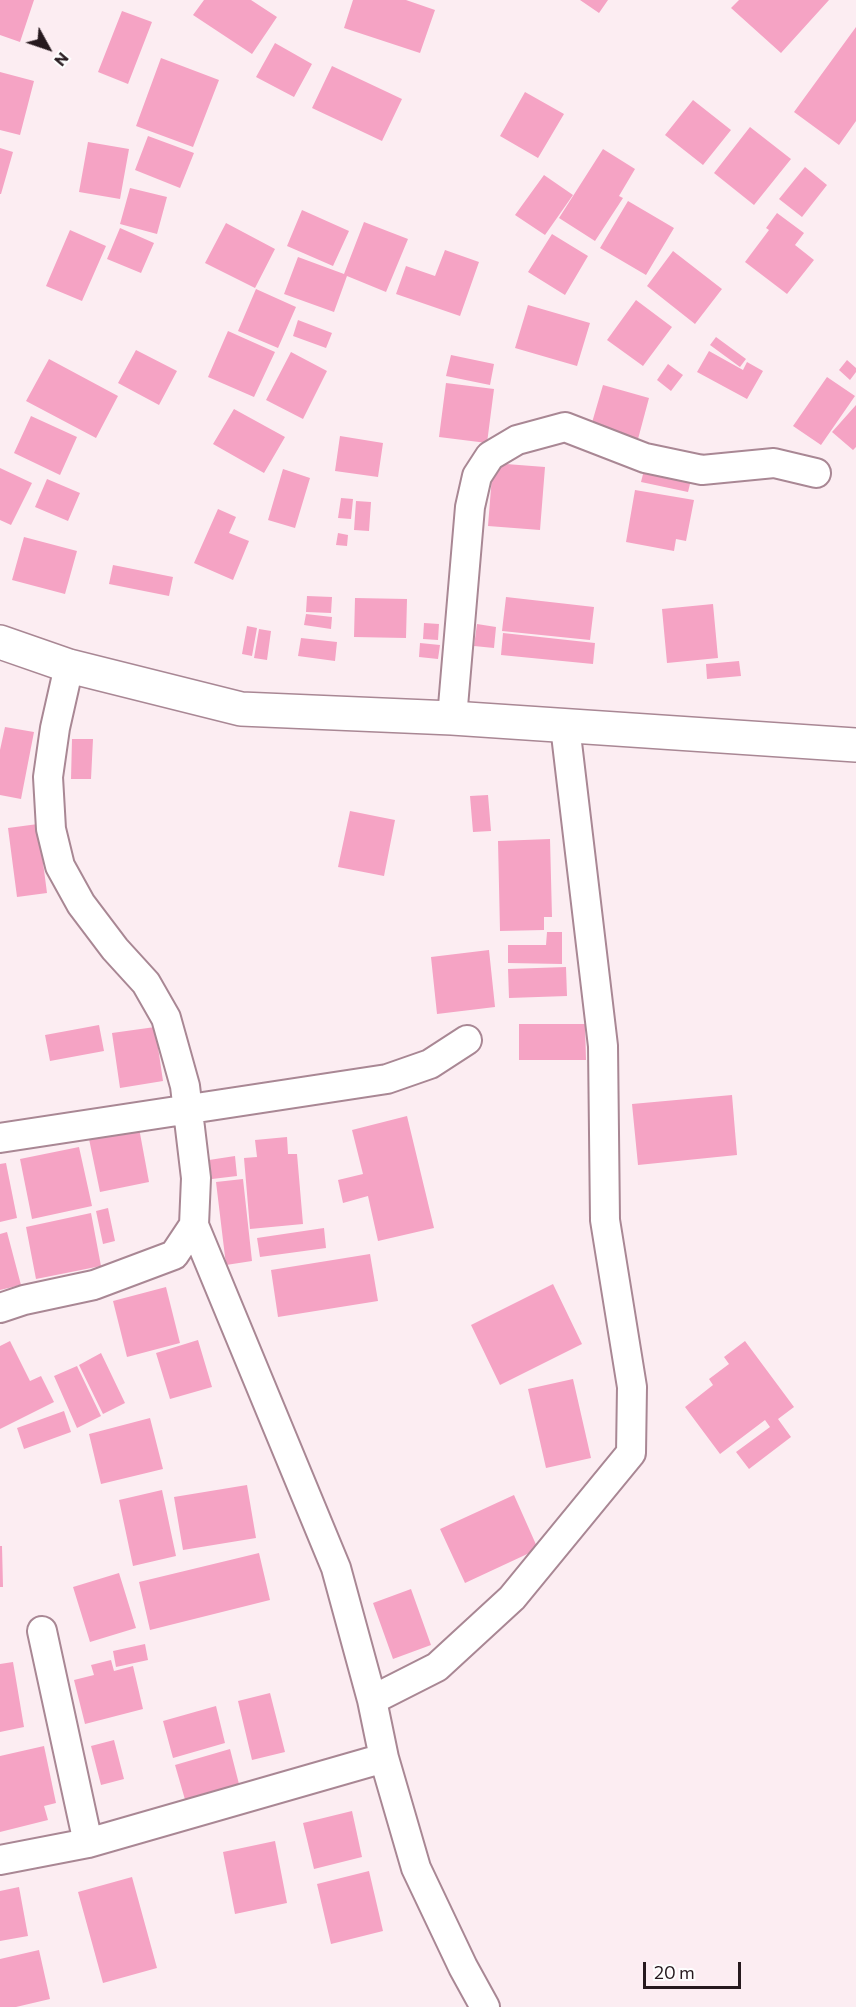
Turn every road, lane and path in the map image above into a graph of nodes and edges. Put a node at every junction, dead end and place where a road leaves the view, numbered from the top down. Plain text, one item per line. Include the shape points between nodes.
1 (816, 473) dead end
2 (0, 642) edge
3 (69, 666) junction
4 (452, 718) junction
5 (565, 726) junction
6 (856, 745) edge
7 (467, 1040) dead end
8 (188, 1109) junction
9 (0, 1138) edge
10 (194, 1225) junction
11 (0, 1308) edge
12 (42, 1631) dead end
13 (372, 1700) junction
14 (384, 1758) junction
15 (88, 1843) junction
16 (0, 1860) edge
17 (485, 2007) edge

1 - 4 street via 774,462 702,470 645,458 565,427 516,440 490,456 477,476 470,507
2 - 3 main road
3 - 4 main road via 241,709
3 - 8 street via 48,777 51,829 60,866 81,904 146,983 166,1018
4 - 5 main road
5 - 6 main road
5 - 13 street via 603,1046 605,1220 632,1387 632,1453 512,1598 437,1667
7 - 8 street via 430,1064 387,1079
8 - 9 street
8 - 10 street via 195,1178
10 - 11 street via 174,1254 94,1285
10 - 13 street via 336,1568
12 - 15 street
13 - 14 street
14 - 15 street
14 - 17 street via 416,1868
15 - 16 street

